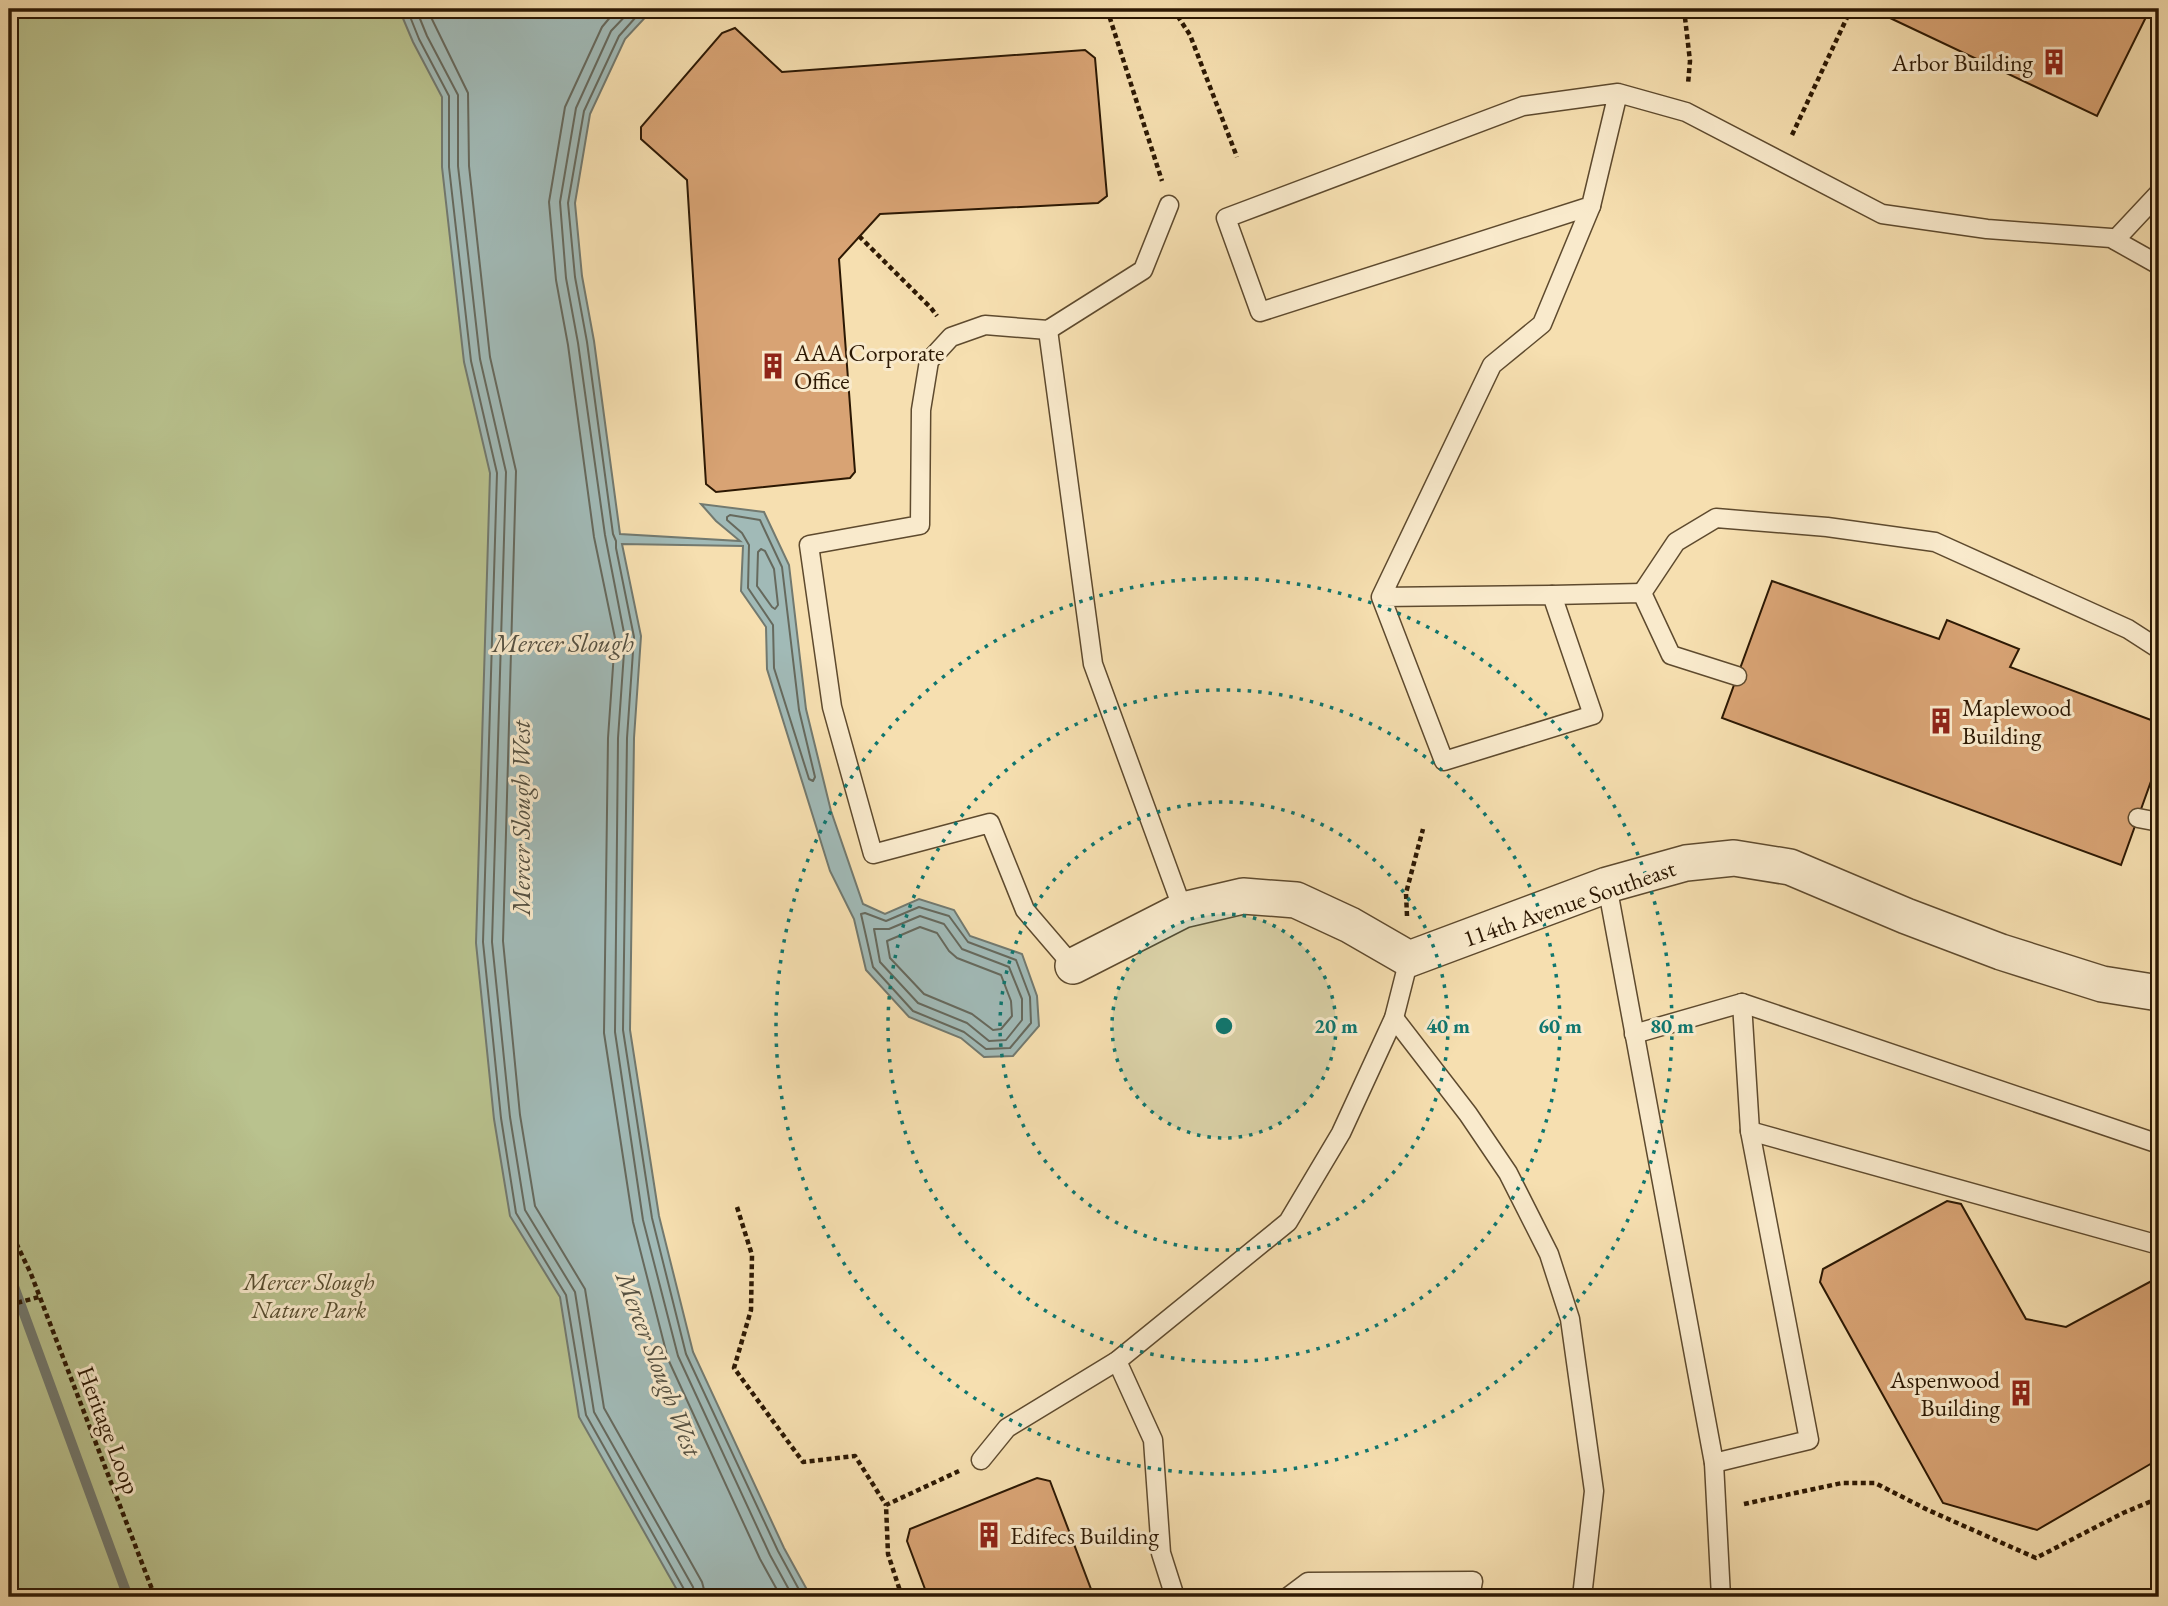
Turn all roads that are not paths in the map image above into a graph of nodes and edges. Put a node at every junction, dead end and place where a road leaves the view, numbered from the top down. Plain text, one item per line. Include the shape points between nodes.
1 (1618, 93) junction
2 (2159, 193) edge
3 (1169, 205) road end
4 (1591, 206) junction
5 (2115, 240) junction
6 (2159, 265) edge
7 (1048, 331) junction
8 (1642, 593) junction
9 (1552, 595) junction
10 (1381, 597) junction
11 (2159, 649) edge
12 (1737, 676) dead end
13 (2138, 818) dead end
14 (2159, 822) edge
15 (1607, 885) junction
16 (1183, 910) junction
17 (1409, 959) junction
18 (1073, 966) joint
19 (2159, 993) edge
20 (1742, 1003) junction
21 (1394, 1018) junction
22 (1634, 1034) junction
23 (1750, 1131) junction
24 (2159, 1144) edge
25 (2159, 1245) edge
26 (1117, 1361) junction
27 (981, 1460) road end
28 (1714, 1463) junction
29 (1175, 1597) edge
30 (1288, 1597) edge
31 (1470, 1597) edge
32 (1582, 1597) edge
33 (1721, 1597) edge

1 - 4 lane
1 - 4 lane via 1523,106 1226,218 1261,312
1 - 5 lane via 1686,112 1882,214
2 - 5 lane
3 - 7 lane via 1143,270
4 - 10 lane via 1542,324 1492,365
5 - 6 lane
7 - 16 lane via 1093,664
7 - 18 lane via 985,325 951,337 929,361 921,410 920,525 809,545 832,706 873,855 990,823 1025,910
8 - 9 lane
8 - 11 lane via 1676,542 1716,518 1827,527 1936,542 2128,629
8 - 12 lane via 1671,654
9 - 10 lane
9 - 10 lane via 1593,715 1444,761
13 - 14 lane
15 - 17 street, 114th Avenue Southeast
15 - 19 street, 114th Avenue Southeast via 1686,863 1734,858 1790,867 2001,952 2102,984
15 - 22 lane
16 - 17 street via 1243,896 1296,900
16 - 18 street
17 - 21 lane
20 - 22 lane
20 - 23 lane
20 - 24 lane
21 - 26 lane via 1341,1133 1288,1222
21 - 32 lane via 1508,1172 1549,1254 1570,1320 1594,1491
22 - 28 lane
23 - 25 lane
23 - 28 lane via 1809,1440
26 - 27 lane via 1007,1428
26 - 29 lane via 1153,1440 1161,1553
28 - 33 lane
30 - 31 lane via 1308,1582 1473,1581

